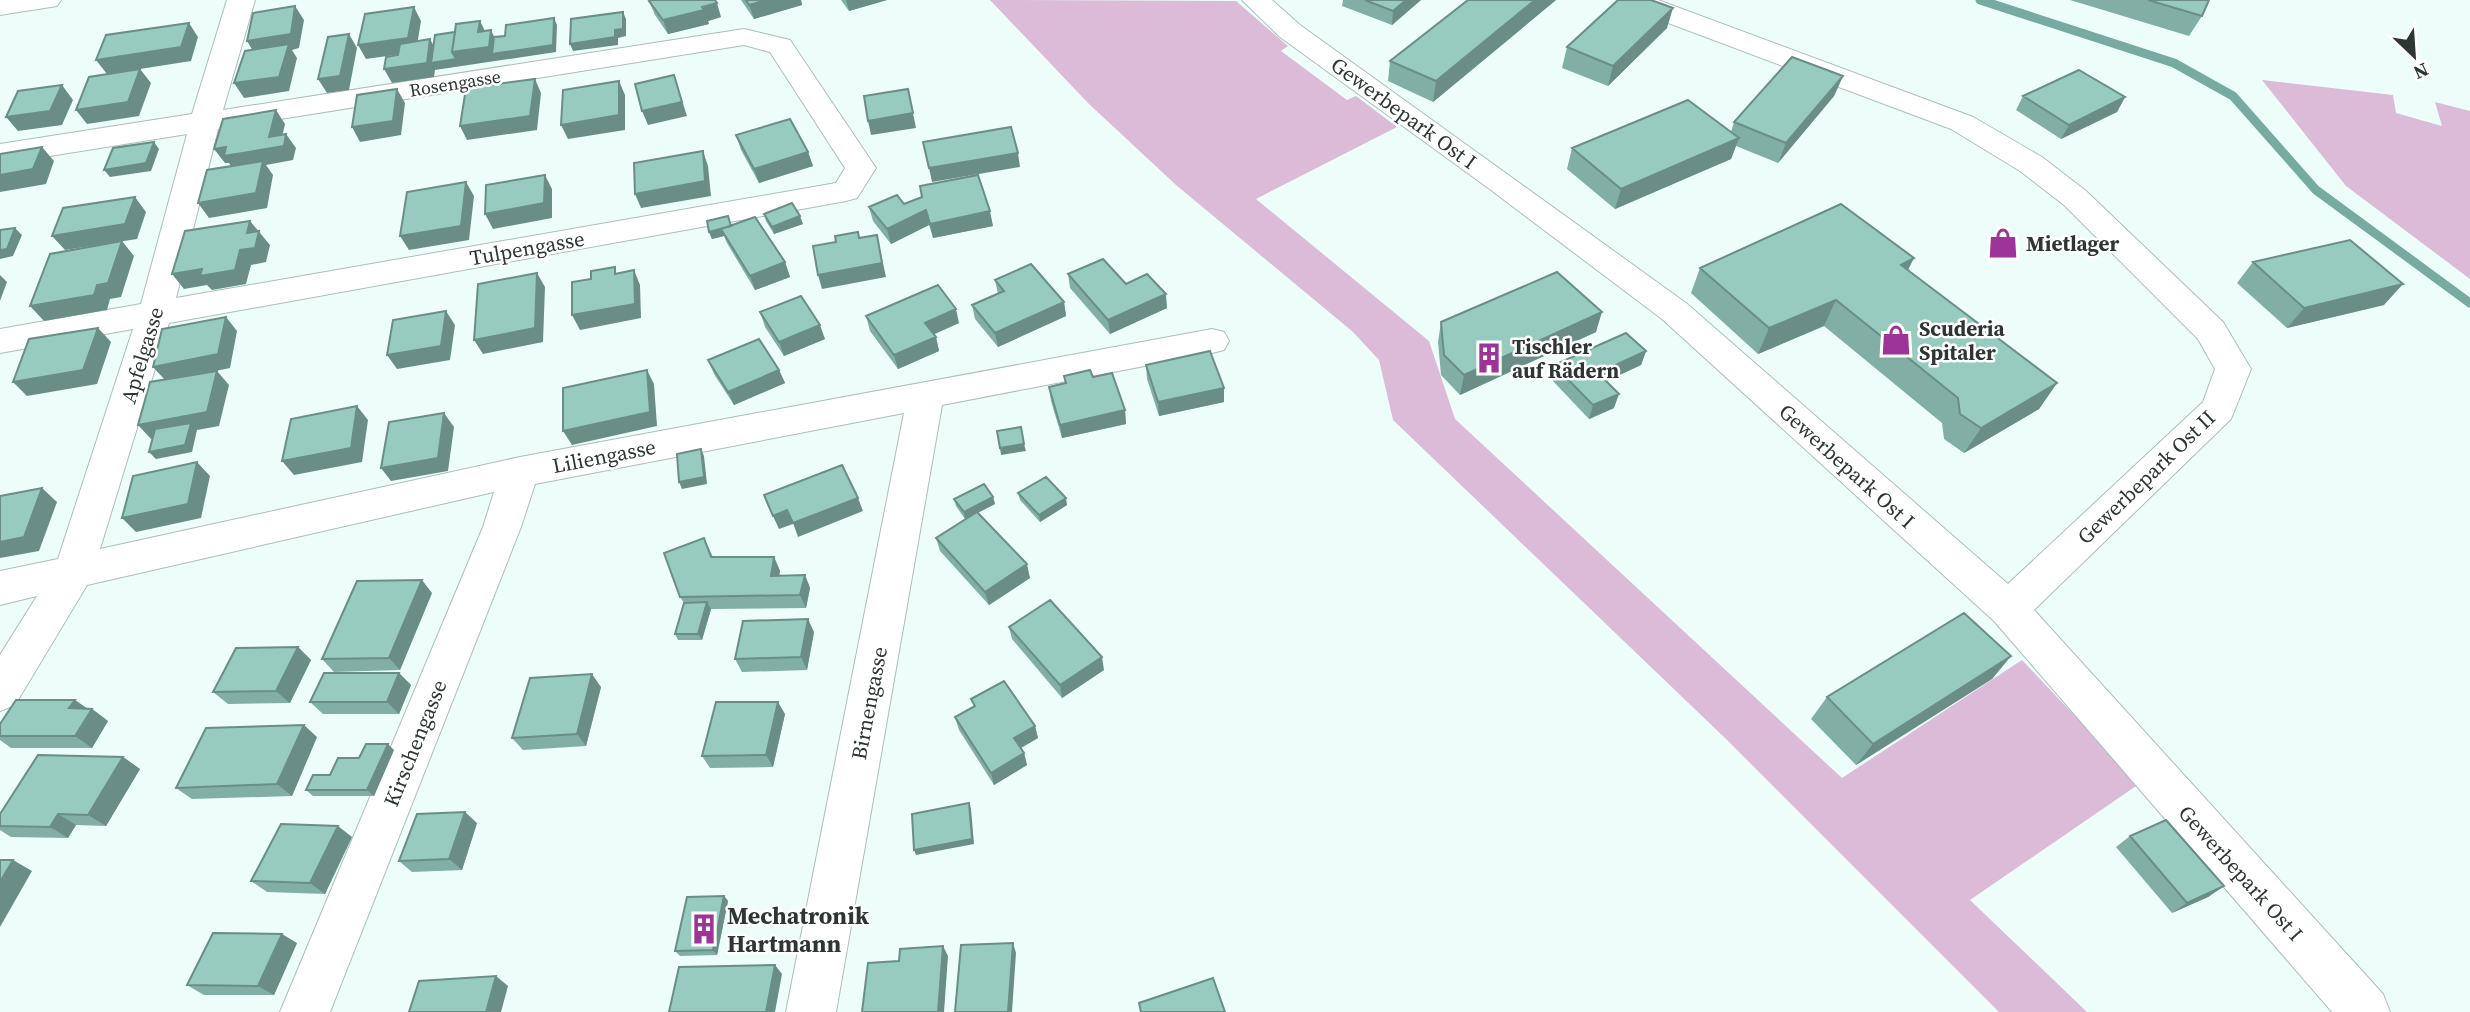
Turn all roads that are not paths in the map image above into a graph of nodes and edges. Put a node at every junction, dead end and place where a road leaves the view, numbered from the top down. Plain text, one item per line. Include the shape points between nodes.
1 (47, 0) edge
2 (242, 0) edge
3 (1256, 0) edge
4 (1633, 0) edge
5 (0, 7) edge
6 (744, 37) joint
7 (205, 121) junction
8 (0, 154) edge
9 (155, 314) junction
10 (0, 341) edge
11 (1212, 341) dead end
12 (926, 394) junction
13 (520, 472) junction
14 (73, 573) junction
15 (0, 588) edge
16 (2008, 609) junction
17 (0, 692) edge
18 (306, 1012) edge
19 (811, 1012) edge
20 (2365, 1012) edge

1 - 5 street
2 - 7 street, Apfelgasse
3 - 16 street, Gewerbepark Ost I via 1290,31 1674,311
4 - 16 street, Gewerbepark Ost II via 1962,122 2032,164 2075,198 2211,331 2233,369 2218,409
6 - 7 street, Rosengasse
6 - 9 street, Tulpengasse via 780,46 795,68 861,168 846,191
7 - 8 street, Rosengasse
7 - 9 street, Apfelgasse
9 - 10 street, Tulpengasse
9 - 14 street, Apfelgasse
11 - 12 street, Liliengasse
12 - 13 street, Liliengasse
12 - 19 street, Birnengasse
13 - 14 street, Liliengasse
13 - 18 street, Kirschengasse via 502,527
14 - 15 street, Liliengasse
14 - 17 street, Apfelgasse
16 - 20 street, Gewerbepark Ost I

